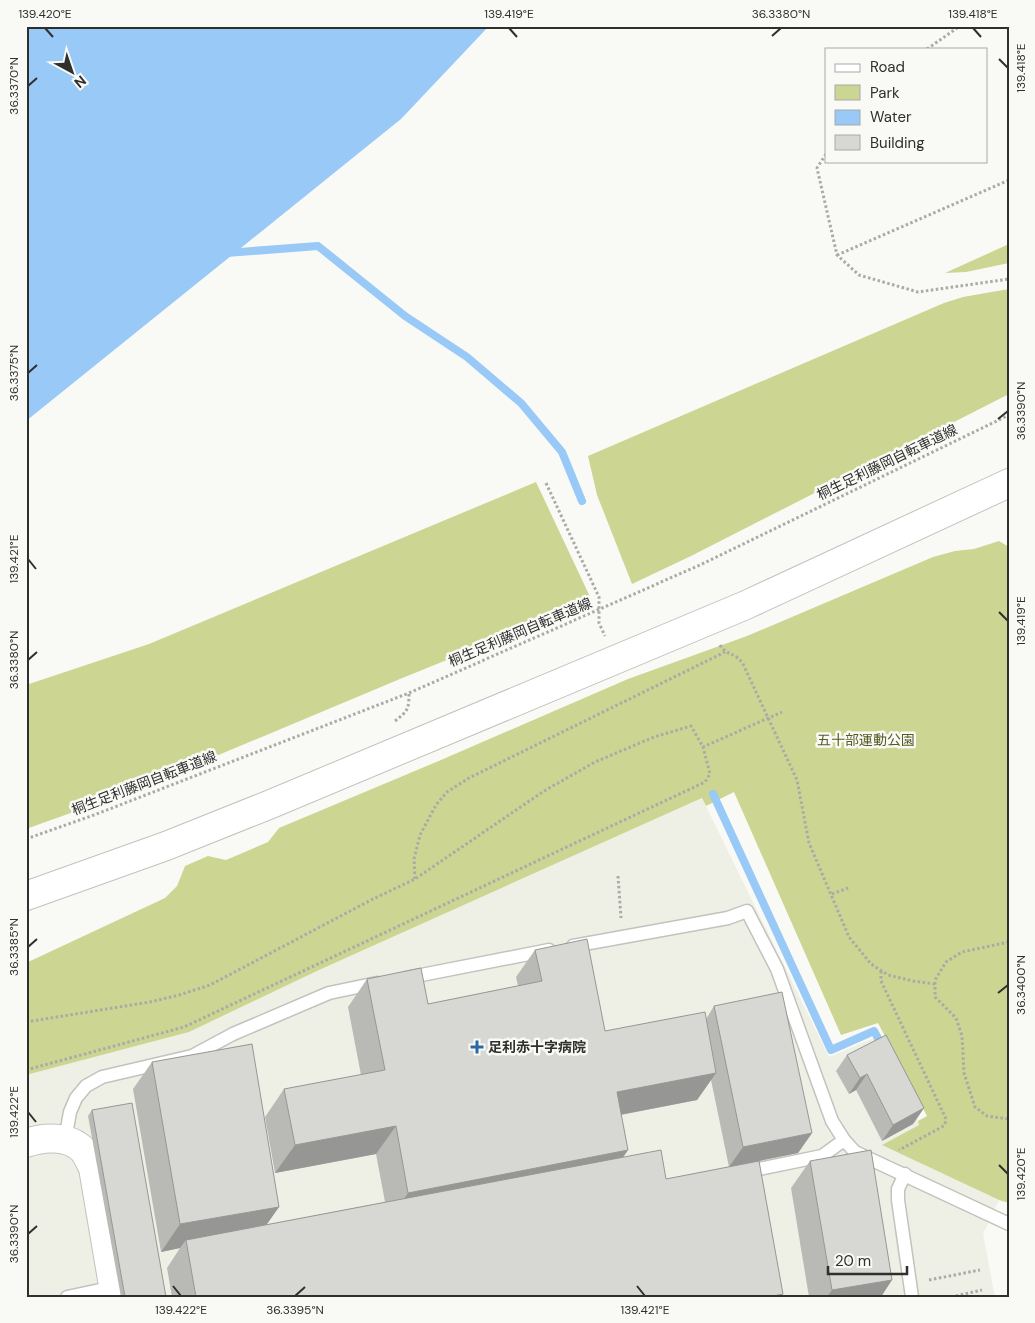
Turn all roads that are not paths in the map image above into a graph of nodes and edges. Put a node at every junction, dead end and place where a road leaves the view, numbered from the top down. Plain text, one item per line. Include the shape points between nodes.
1 (1008, 486) edge
2 (26, 896) edge
3 (65, 1140) junction
4 (844, 1140) junction
5 (26, 1143) edge
6 (905, 1174) junction
7 (729, 1175) edge
8 (1009, 1224) edge
9 (911, 1290) edge
10 (114, 1292) edge
11 (67, 1297) edge

1 - 2 street via 746,604 271,804
3 - 4 lane via 76,1098 86,1086 102,1077 192,1056 233,1034 329,994 728,918 747,911 776,969 832,1121
3 - 5 street via 52,1138
3 - 10 street via 83,1151 93,1168
4 - 6 lane via 855,1152
4 - 7 lane via 822,1156
6 - 8 lane
6 - 9 lane via 898,1200
10 - 11 lane

